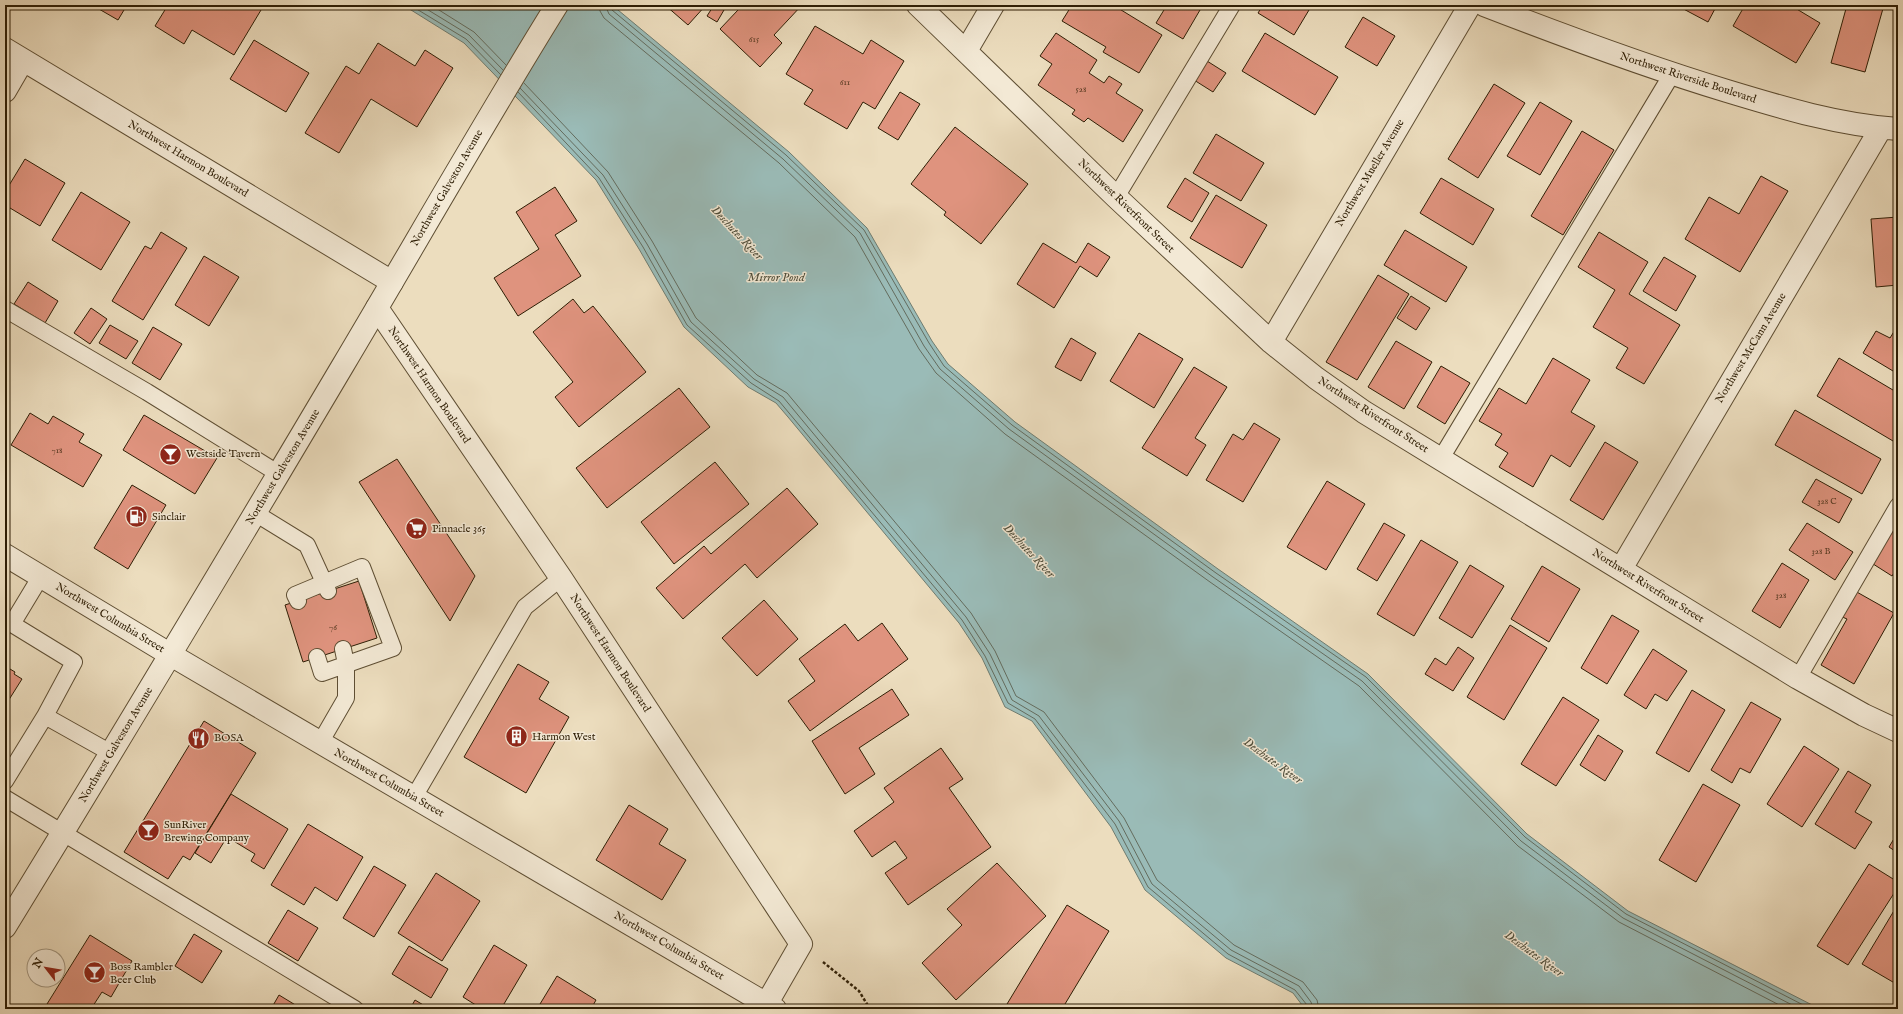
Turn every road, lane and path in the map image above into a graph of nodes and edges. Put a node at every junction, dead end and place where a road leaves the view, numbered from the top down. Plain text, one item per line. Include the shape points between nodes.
1 (557, 5) edge
2 (918, 5) edge
3 (993, 5) edge
4 (1232, 5) edge
5 (1483, 5) edge
6 (5, 49) edge
7 (966, 51) junction
8 (23, 60) junction
9 (1672, 74) junction
10 (5, 91) edge
11 (1890, 128) edge
12 (1116, 197) junction
13 (392, 282) junction
14 (377, 308) junction
15 (5, 309) edge
16 (1271, 342) junction
17 (1440, 460) junction
18 (279, 474) junction
19 (1898, 506) edge
20 (256, 513) junction
21 (5, 555) edge
22 (1620, 569) junction
23 (40, 576) junction
24 (561, 578) junction
25 (326, 587) junction
26 (298, 601) dead end
27 (171, 655) junction
28 (317, 657) dead end
29 (345, 657) junction
30 (1798, 678) junction
31 (45, 716) junction
32 (1898, 731) edge
33 (320, 743) junction
34 (111, 753) junction
35 (5, 781) edge
36 (414, 796) junction
37 (5, 798) edge
38 (62, 833) junction
39 (5, 927) edge
40 (801, 944) junction
41 (771, 1006) edge
42 (355, 1009) edge
43 (870, 1009) edge

1 - 13 street, Northwest Galveston Avenue
2 - 7 street, Northwest Riverfront Street
3 - 7 street
4 - 12 lane
5 - 9 street, Northwest Riverside Boulevard
5 - 16 street, Northwest Mueller Avenue
6 - 8 street, Northwest Harmon Boulevard
7 - 12 street, Northwest Riverfront Street
8 - 10 street
8 - 13 street, Northwest Harmon Boulevard
9 - 11 street, Northwest Riverside Boulevard via 1784,109 1837,121
9 - 17 lane
11 - 22 street, Northwest McCann Avenue
12 - 16 street, Northwest Riverfront Street
13 - 14 street, Northwest Galveston Avenue
14 - 18 street, Northwest Galveston Avenue
14 - 24 street, Northwest Harmon Boulevard
15 - 18 lane via 147,392
16 - 17 street, Northwest Riverfront Street via 1364,412
17 - 22 street, Northwest Riverfront Street
18 - 20 street, Northwest Galveston Avenue
19 - 30 lane
20 - 25 lane via 307,545
20 - 27 street, Northwest Galveston Avenue
21 - 23 street, Northwest Columbia Street
22 - 30 street, Northwest Riverfront Street
23 - 27 street, Northwest Columbia Street
23 - 31 lane via 12,624 74,662
24 - 36 lane via 525,607
24 - 40 street, Northwest Harmon Boulevard
25 - 26 lane via 295,595
25 - 29 lane via 362,567 393,648
27 - 33 street, Northwest Columbia Street
27 - 34 street, Northwest Galveston Avenue
28 - 29 lane via 322,673
29 - 33 lane via 346,698
30 - 32 street, Northwest Riverfront Street
31 - 34 lane
31 - 35 lane
33 - 36 street, Northwest Columbia Street
34 - 38 street, Northwest Galveston Avenue
36 - 41 street, Northwest Columbia Street
37 - 38 lane
38 - 39 street, Northwest Galveston Avenue
38 - 42 lane
40 - 41 street
40 - 43 path via 858,991

